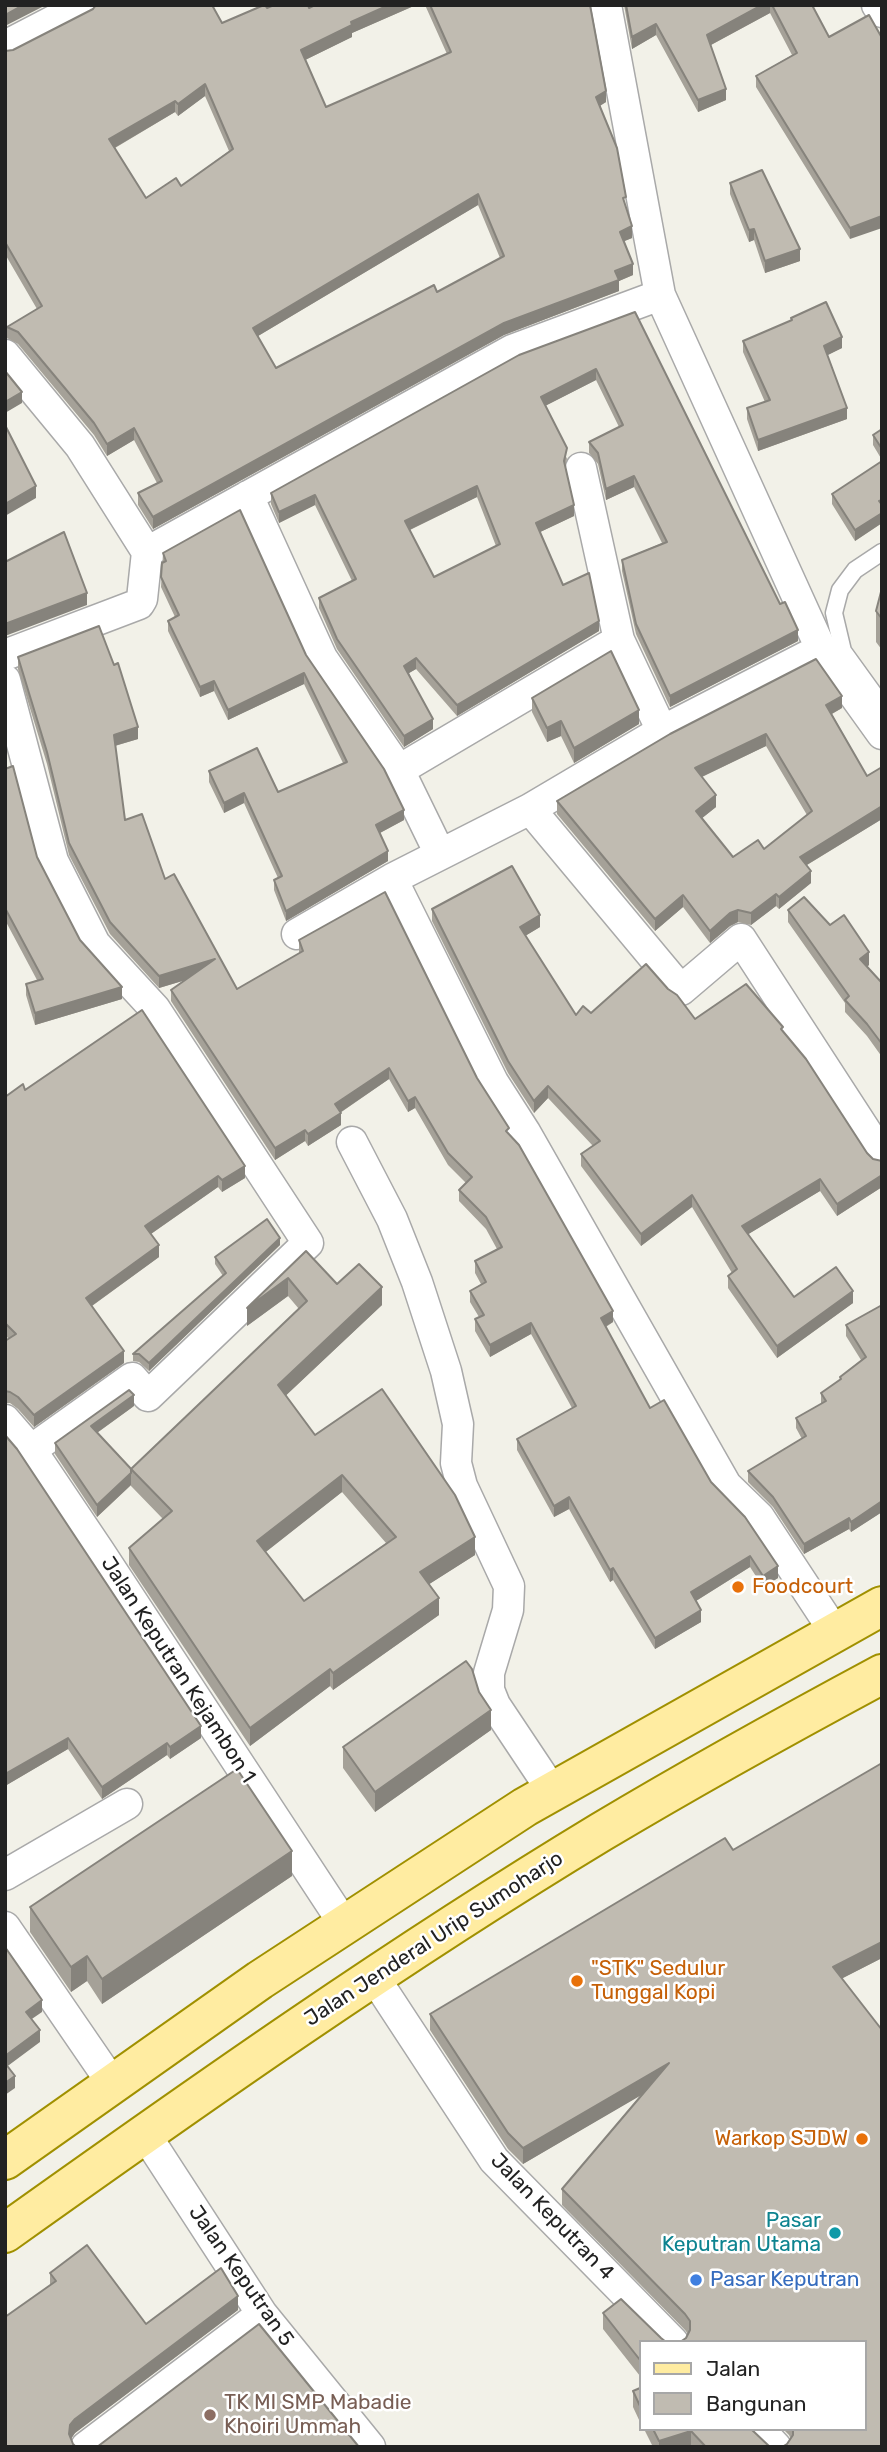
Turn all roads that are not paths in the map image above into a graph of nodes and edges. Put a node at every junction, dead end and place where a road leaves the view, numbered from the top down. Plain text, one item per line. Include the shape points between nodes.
1 (85, 5) edge
2 (606, 5) edge
3 (877, 5) edge
4 (882, 12) edge
5 (5, 46) edge
6 (660, 295) junction
7 (5, 355) edge
8 (581, 468) dead end
9 (248, 496) junction
10 (146, 552) junction
11 (882, 552) edge
12 (619, 640) junction
13 (821, 649) junction
14 (5, 654) edge
15 (5, 681) edge
16 (882, 705) edge
17 (662, 731) junction
18 (882, 734) edge
19 (399, 770) junction
20 (530, 809) junction
21 (440, 854) junction
22 (392, 879) junction
23 (297, 934) dead end
24 (352, 1142) dead end
25 (882, 1156) edge
26 (5, 1420) edge
27 (31, 1450) junction
28 (882, 1606) edge
29 (834, 1631) junction
30 (882, 1674) edge
31 (553, 1792) junction
32 (127, 1804) dead end
33 (5, 1875) edge
34 (344, 1924) junction
35 (5, 1927) edge
36 (374, 1977) junction
37 (112, 2083) junction
38 (145, 2134) junction
39 (5, 2160) edge
40 (5, 2234) edge
41 (262, 2314) junction
42 (671, 2340) edge
43 (761, 2431) edge
44 (86, 2447) edge
45 (370, 2447) edge
46 (776, 2447) edge

1 - 5 street
2 - 6 street
3 - 4 street
6 - 9 street via 512,350
6 - 13 street
7 - 10 street via 80,446
8 - 12 street
9 - 10 street
9 - 19 street via 322,658
10 - 14 street via 142,598 125,609
11 - 16 lane via 855,570 841,590 834,613 843,651
12 - 17 street
12 - 19 street
13 - 17 street
13 - 18 street
15 - 27 street via 53,861 95,944 155,1009 308,1244 148,1396 132,1378
17 - 20 street
19 - 21 street
20 - 21 street
20 - 25 street via 681,990 741,939
21 - 22 street
22 - 23 street
22 - 29 street via 493,1082 726,1485 759,1517
24 - 31 street via 392,1219 417,1282 458,1424 456,1463 462,1486 509,1587 489,1690
26 - 27 street, Jalan Keputran Kejambon 1
27 - 34 street, Jalan Keputran Kejambon 1
28 - 29 main road
29 - 31 main road
30 - 36 main road, Jalan Jenderal Urip Sumoharjo via 600,1833
31 - 34 main road
32 - 33 street
34 - 37 main road
35 - 37 street
36 - 38 main road, Jalan Jenderal Urip Sumoharjo
36 - 42 street, Jalan Keputran 4 via 494,2160
37 - 39 main road
38 - 40 main road, Jalan Jenderal Urip Sumoharjo
38 - 41 street, Jalan Keputran 5
41 - 44 street
41 - 45 street, Jalan Keputran 5
43 - 46 street

